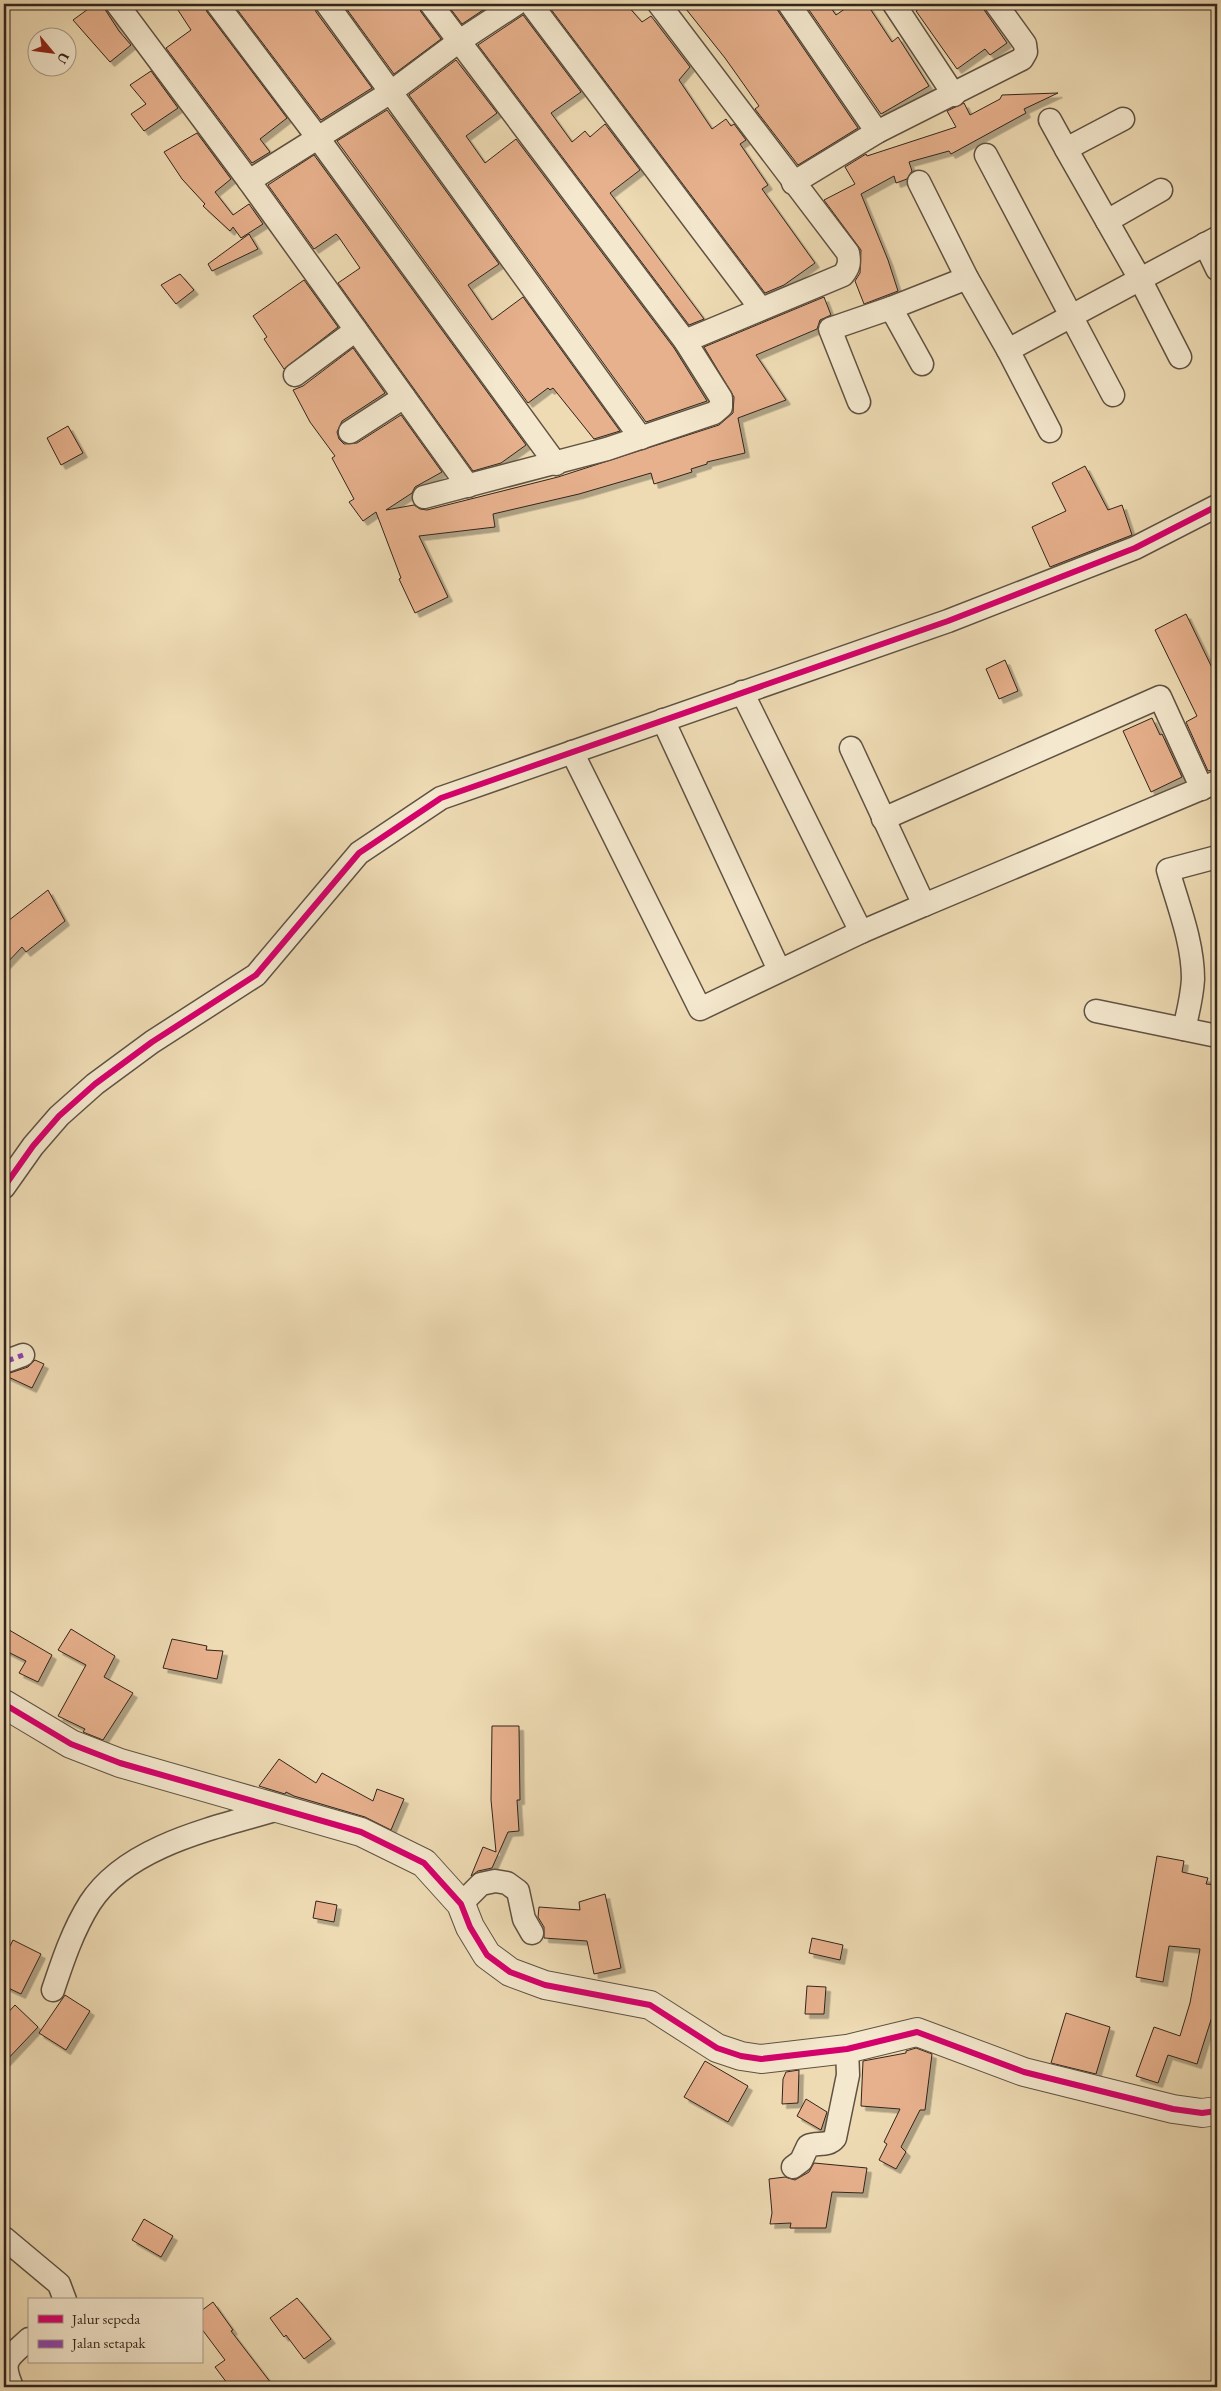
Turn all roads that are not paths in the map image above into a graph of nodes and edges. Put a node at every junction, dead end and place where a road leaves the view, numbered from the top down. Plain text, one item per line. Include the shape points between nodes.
1 (117, 4) edge
2 (217, 4) edge
3 (327, 4) edge
4 (432, 4) edge
5 (516, 4) edge
6 (531, 4) edge
7 (659, 4) edge
8 (789, 4) edge
9 (894, 4) edge
10 (996, 4) edge
11 (458, 42) junction
12 (391, 92) junction
13 (954, 95) junction
14 (1123, 119) dead end
15 (1050, 120) dead end
16 (877, 132) junction
17 (318, 138) junction
18 (1066, 149) junction
19 (986, 155) dead end
20 (249, 182) junction
21 (918, 182) dead end
22 (793, 183) junction
23 (1161, 190) dead end
24 (1107, 221) junction
25 (1211, 241) edge
26 (1217, 269) edge
27 (968, 278) junction
28 (1140, 279) junction
29 (891, 308) junction
30 (761, 309) junction
31 (1071, 316) junction
32 (356, 330) junction
33 (685, 342) junction
34 (1008, 350) junction
35 (1180, 358) dead end
36 (922, 364) dead end
37 (295, 375) dead end
38 (1113, 395) dead end
39 (404, 397) junction
40 (859, 402) dead end
41 (1050, 431) dead end
42 (350, 432) dead end
43 (641, 438) junction
44 (556, 464) junction
45 (468, 486) junction
46 (424, 497) dead end
47 (1217, 506) edge
48 (742, 692) junction
49 (662, 720) junction
50 (851, 748) dead end
51 (572, 752) junction
52 (1209, 786) edge
53 (883, 820) junction
54 (1217, 857) edge
55 (924, 905) junction
56 (861, 932) junction
57 (779, 970) junction
58 (1096, 1011) dead end
59 (1184, 1029) junction
60 (1217, 1036) edge
61 (4, 1187) edge
62 (4, 1704) edge
63 (282, 1808) junction
64 (461, 1904) junction
65 (532, 1932) dead end
66 (53, 1990) dead end
67 (847, 2049) junction
68 (1217, 2111) edge
69 (793, 2167) dead end
70 (4, 2238) edge
71 (63, 2298) edge
72 (28, 2340) edge
73 (8, 2379) edge

1 - 20 street
2 - 17 street
3 - 12 street
4 - 11 street
5 - 11 street
6 - 30 street
7 - 22 street
8 - 16 street
9 - 13 street
10 - 13 street via 1025,44 1026,52 1022,60
11 - 12 street
11 - 33 street
12 - 17 street
12 - 43 street
13 - 16 street
14 - 18 street
15 - 18 street
16 - 22 street
17 - 20 street
17 - 44 street
18 - 24 street
19 - 31 street
20 - 32 street
21 - 27 street
22 - 30 street via 848,253 849,267 843,275
23 - 24 street
24 - 28 street
25 - 26 street
25 - 28 street
27 - 29 street
27 - 34 street
28 - 31 street
28 - 35 street
29 - 36 street
29 - 40 street via 830,329
30 - 33 street
31 - 34 street
31 - 38 street
32 - 37 street
32 - 39 street
33 - 43 street via 721,398 721,407 714,413
34 - 41 street
39 - 42 street
39 - 45 street
43 - 44 street
44 - 45 street
45 - 46 street
47 - 48 street via 1135,548 948,621
48 - 49 street
48 - 56 street
49 - 51 street
49 - 57 street
50 - 53 street
51 - 57 street via 700,1009
51 - 61 street via 441,798 359,852 256,975 152,1042 95,1084 59,1116
52 - 53 street via 1160,697
52 - 55 street
53 - 55 street
54 - 59 street via 1168,870 1186,932 1191,965 1192,979
55 - 56 street
56 - 57 street
58 - 59 street
59 - 60 street
62 - 63 street via 71,1744 120,1764
63 - 64 street via 361,1832 424,1863
63 - 66 street via 187,1836 116,1873 81,1919
64 - 65 street via 481,1884 507,1883 518,1891 524,1918
64 - 67 street via 470,1927 488,1955 510,1972 545,1985 650,2005 717,2048 742,2056 761,2059
67 - 68 street via 917,2032 1024,2072 1173,2109 1202,2113
67 - 69 street via 848,2075 835,2138 829,2143 808,2146 801,2161
70 - 71 street via 59,2284
72 - 73 street via 7,2360

